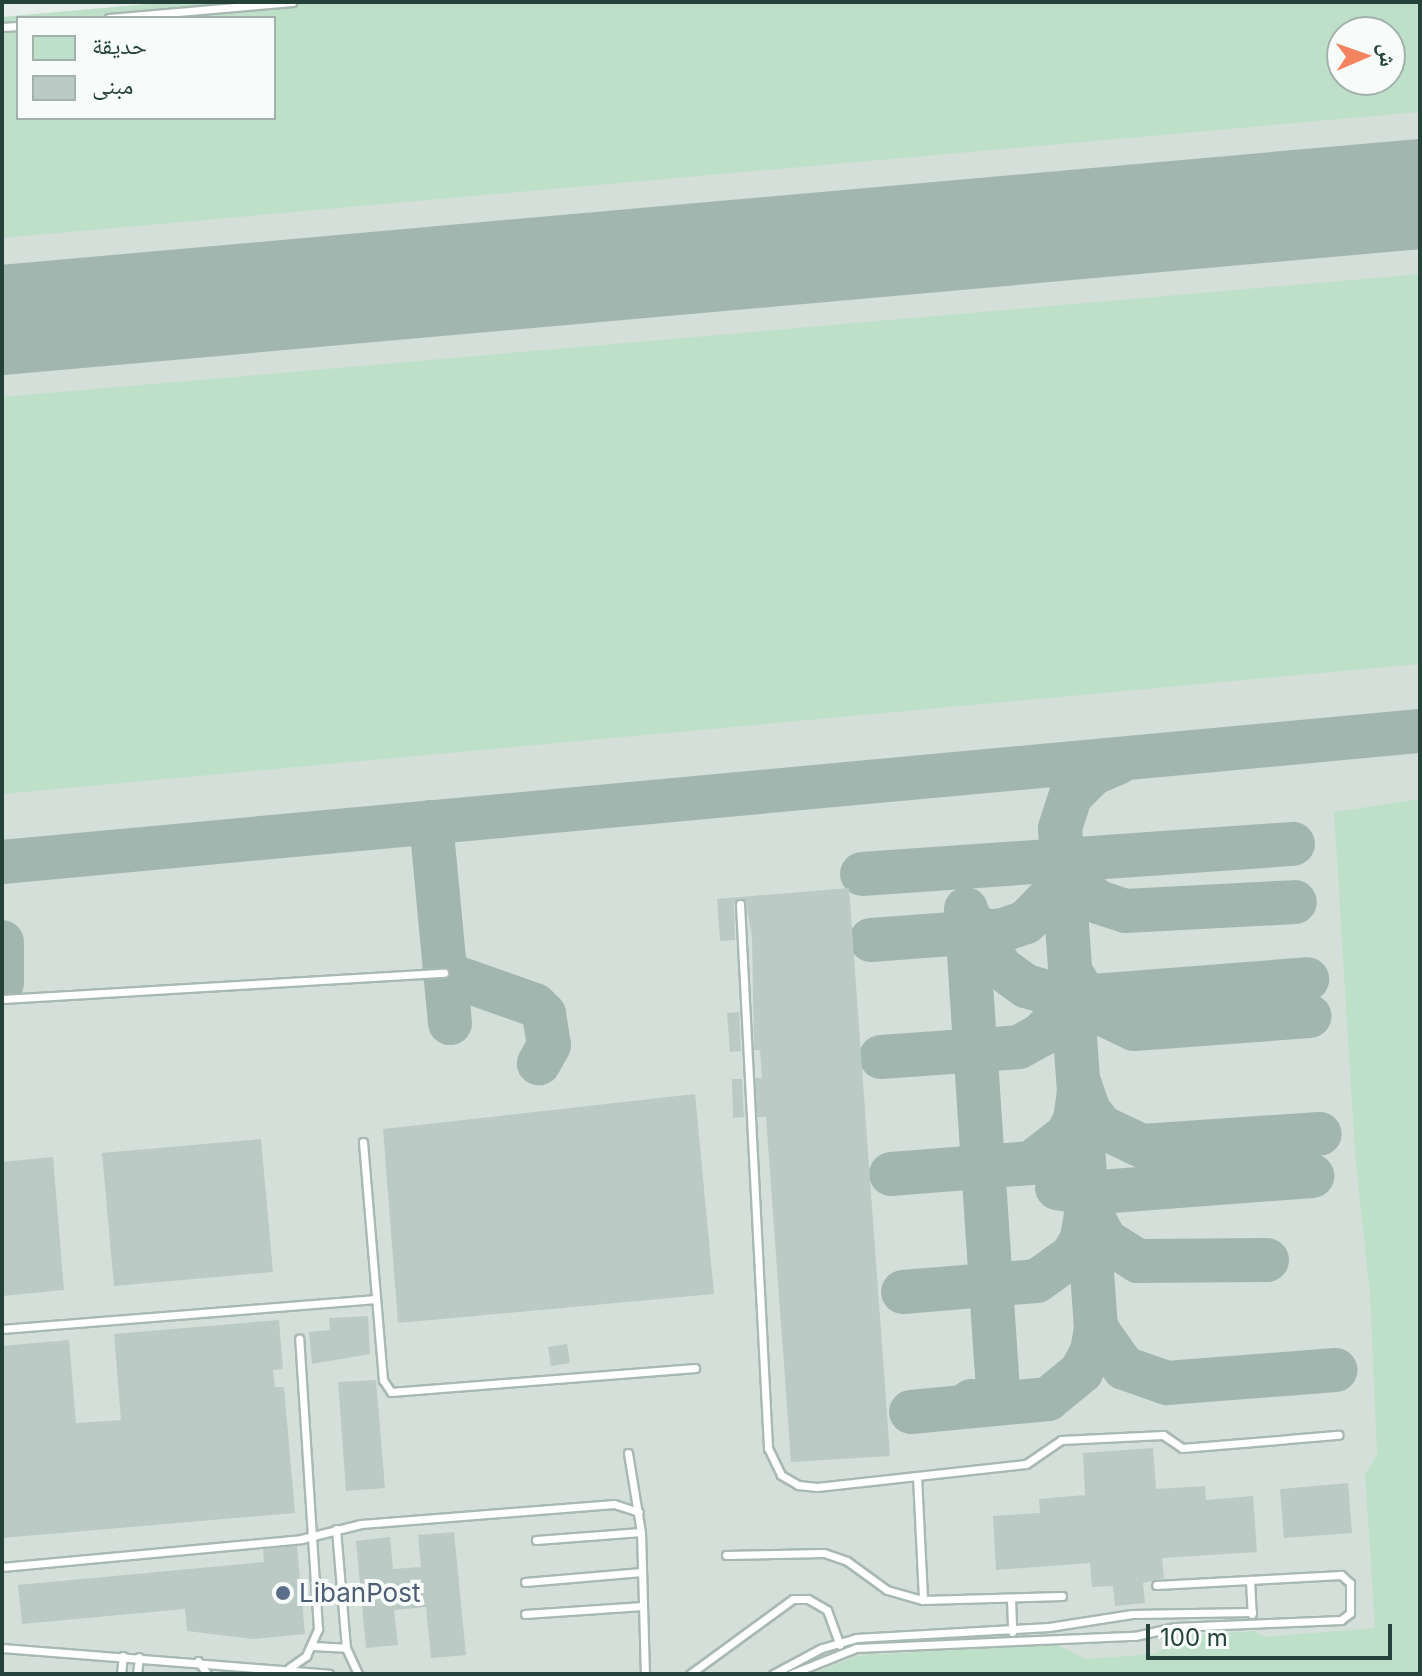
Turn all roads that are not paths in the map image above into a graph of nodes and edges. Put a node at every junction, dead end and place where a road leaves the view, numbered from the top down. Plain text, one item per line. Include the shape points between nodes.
1 (292, 2) edge
2 (132, 16) edge
3 (740, 904) dead end
4 (444, 973) dead end
5 (2, 999) edge
6 (363, 1142) dead end
7 (376, 1299) junction
8 (2, 1329) edge
9 (299, 1339) dead end
10 (695, 1368) dead end
11 (1338, 1435) dead end
12 (628, 1453) dead end
13 (917, 1476) junction
14 (639, 1512) junction
15 (336, 1529) junction
16 (641, 1532) junction
17 (314, 1536) junction
18 (536, 1540) dead end
19 (726, 1555) dead end
20 (2, 1567) edge
21 (642, 1572) junction
22 (1250, 1580) junction
23 (525, 1582) dead end
24 (1156, 1585) dead end
25 (1062, 1596) dead end
26 (1011, 1598) junction
27 (923, 1600) junction
28 (643, 1606) junction
29 (1252, 1612) junction
30 (525, 1614) dead end
31 (1146, 1615) junction
32 (1253, 1624) junction
33 (1012, 1629) junction
34 (1147, 1634) junction
35 (1013, 1638) junction
36 (839, 1642) junction
37 (312, 1646) junction
38 (2, 1648) edge
39 (346, 1648) junction
40 (841, 1651) junction
41 (123, 1656) junction
42 (139, 1657) junction
43 (198, 1661) junction
44 (242, 1665) junction
45 (289, 1668) junction
46 (305, 1672) edge
47 (121, 1674) edge
48 (137, 1674) edge
49 (207, 1674) edge
50 (240, 1674) edge
51 (329, 1674) edge
52 (358, 1674) edge
53 (645, 1674) edge
54 (690, 1674) edge
55 (773, 1674) edge
56 (791, 1674) edge

1 - 2 lane
3 - 13 lane via 770,1458 781,1475 807,1487
4 - 5 lane
6 - 7 lane
7 - 8 lane
7 - 10 lane via 383,1380 396,1393
9 - 17 lane
11 - 13 lane via 1182,1448 1163,1435 1061,1440 1046,1446 1032,1463
12 - 14 lane
13 - 27 lane
14 - 15 lane via 614,1504
14 - 16 lane
15 - 17 lane
15 - 39 lane
16 - 18 lane
16 - 21 lane
17 - 20 lane
17 - 37 lane via 318,1629
19 - 27 lane via 824,1553 847,1561 887,1590
21 - 23 lane
21 - 28 lane
22 - 24 lane
22 - 29 lane
22 - 32 lane via 1341,1575 1350,1583 1350,1613 1345,1619
25 - 26 lane
26 - 27 lane
26 - 33 lane
28 - 30 lane
28 - 53 lane
29 - 31 lane
29 - 32 lane
31 - 33 lane
31 - 34 lane
32 - 34 lane via 1175,1627
33 - 35 lane
33 - 36 lane
34 - 35 lane
35 - 40 lane
36 - 40 lane
36 - 54 lane via 827,1610 793,1599
36 - 55 lane
37 - 39 lane
37 - 45 lane
38 - 41 lane
39 - 52 lane
40 - 56 lane
41 - 42 lane
41 - 47 lane
42 - 43 lane
42 - 48 lane
43 - 44 lane
43 - 49 lane
44 - 45 lane
44 - 50 lane
45 - 46 lane
46 - 51 lane

